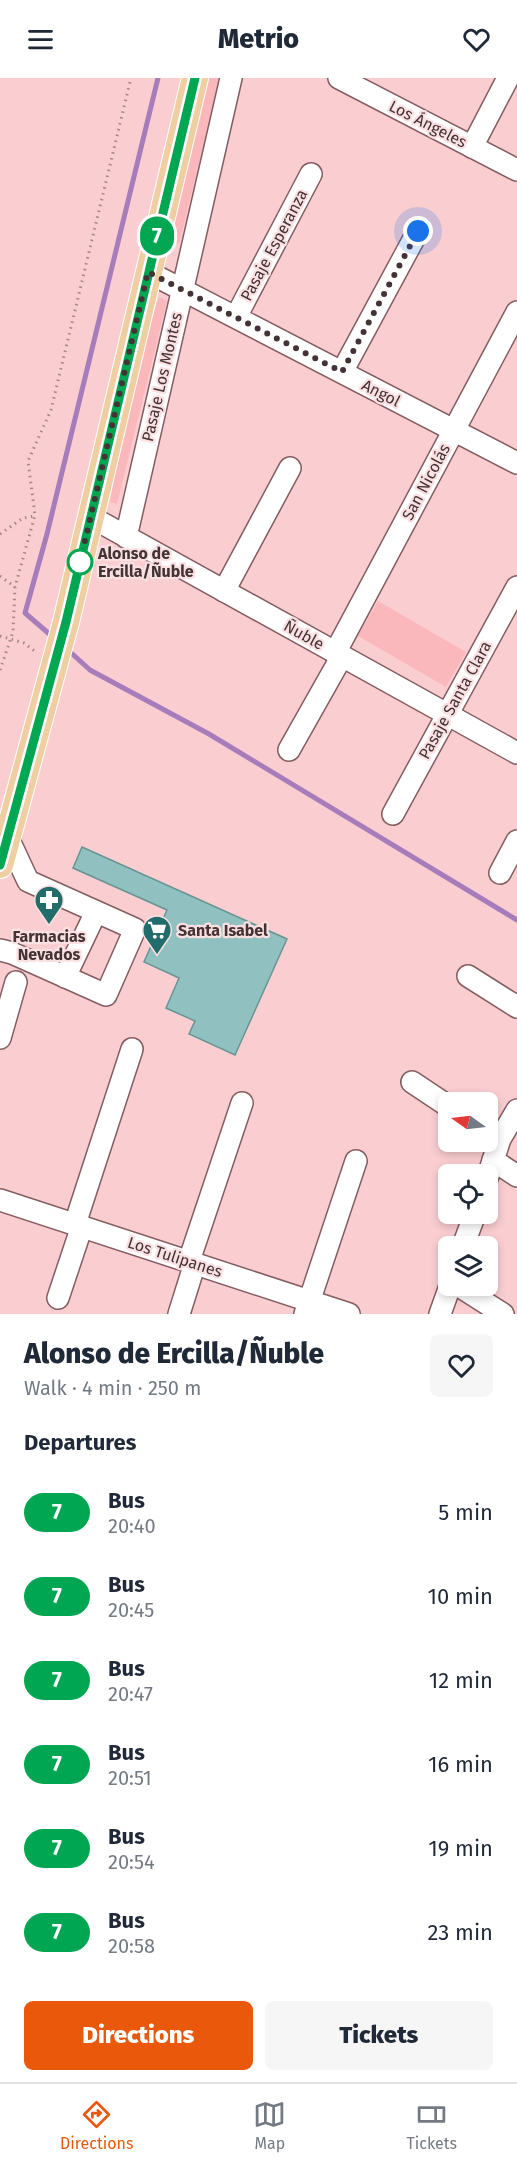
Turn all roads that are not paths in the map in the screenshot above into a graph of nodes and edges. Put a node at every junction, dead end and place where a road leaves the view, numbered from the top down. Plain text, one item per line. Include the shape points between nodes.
1 (195, 78) edge
2 (231, 78) edge
3 (339, 78) edge
4 (508, 78) edge
5 (371, 85) edge
6 (472, 147) junction
7 (517, 170) edge
8 (311, 174) dead end
9 (418, 231) dead end
10 (148, 272) junction
11 (183, 288) junction
12 (517, 312) edge
13 (236, 317) junction
14 (342, 372) junction
15 (454, 431) junction
16 (517, 464) edge
17 (290, 468) dead end
18 (91, 517) junction
19 (126, 537) junction
20 (517, 587) edge
21 (224, 591) junction
22 (338, 654) junction
23 (447, 715) junction
24 (289, 750) dead end
25 (517, 753) edge
26 (393, 814) dead end
27 (8, 838) junction
28 (517, 841) edge
29 (0, 865) edge
30 (500, 873) dead end
31 (96, 912) junction
32 (0, 950) edge
33 (468, 976) dead end
34 (66, 977) junction
35 (16, 982) dead end
36 (517, 1007) edge
37 (0, 1038) edge
38 (132, 1049) dead end
39 (412, 1082) dead end
40 (438, 1099) edge
41 (242, 1103) dead end
42 (517, 1110) edge
43 (498, 1131) edge
44 (356, 1161) dead end
45 (498, 1170) edge
46 (517, 1176) edge
47 (0, 1200) edge
48 (79, 1225) junction
49 (192, 1262) junction
50 (446, 1296) edge
51 (475, 1296) edge
52 (58, 1298) dead end
53 (307, 1307) edge
54 (179, 1314) edge
55 (349, 1314) edge
56 (440, 1314) edge
57 (503, 1314) edge

1 - 10 main road
2 - 11 street, Pasaje Los Montes
3 - 5 street, Los Ángeles
4 - 6 street
5 - 6 street, Los Ángeles
6 - 7 street, Los Ángeles
8 - 13 street, Pasaje Esperanza
9 - 14 street
10 - 11 street, Angol
10 - 18 main road
11 - 13 street, Angol
11 - 19 street, Pasaje Los Montes
12 - 15 street, San Nicolás
13 - 14 street, Angol
14 - 15 street, Angol
15 - 16 street, Angol
15 - 22 street, San Nicolás
17 - 21 street
18 - 19 street, Ñuble
18 - 27 main road
19 - 21 street, Ñuble
20 - 23 street, Pasaje Santa Clara
21 - 22 street, Ñuble
22 - 23 street, Ñuble
22 - 24 street, San Nicolás
23 - 25 street, Ñuble
23 - 26 street, Pasaje Santa Clara
27 - 29 main road
27 - 31 street via 28,881
28 - 30 street
31 - 34 street
31 - 34 street via 135,929 106,995
32 - 34 street
33 - 36 street
35 - 37 street
38 - 48 street
39 - 40 street
41 - 49 street
42 - 43 street
44 - 53 street
45 - 46 street
47 - 48 street, Los Tulipanes
48 - 49 street, Los Tulipanes
48 - 52 street
49 - 53 street, Los Tulipanes
49 - 54 street
50 - 56 street
51 - 57 street
53 - 55 street, Los Tulipanes

